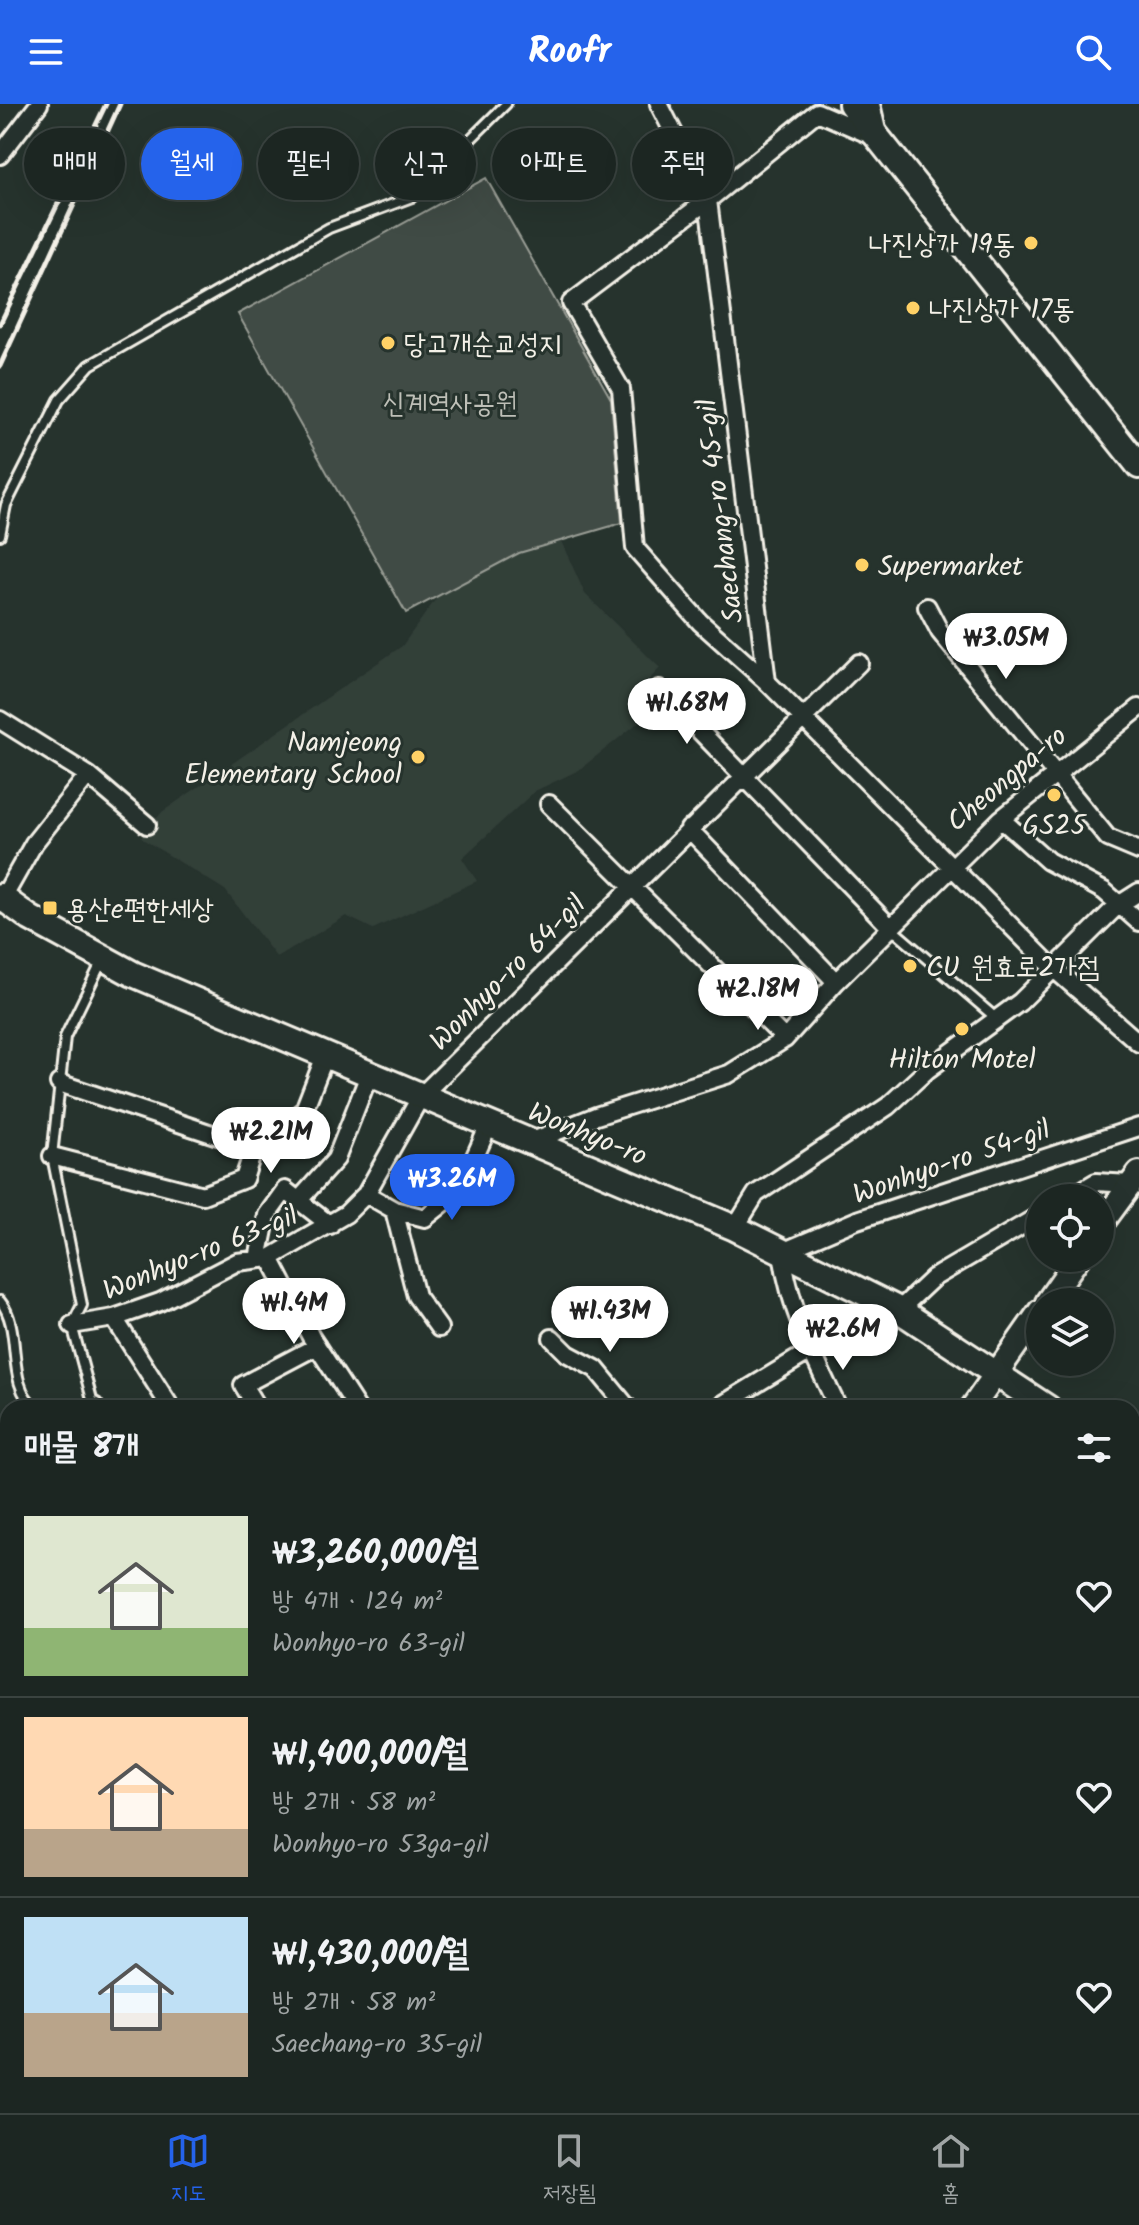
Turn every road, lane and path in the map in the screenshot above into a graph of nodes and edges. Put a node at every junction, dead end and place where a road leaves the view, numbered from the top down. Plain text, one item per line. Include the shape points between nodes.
1 (39, 104) edge
2 (506, 104) edge
3 (659, 104) edge
4 (851, 104) edge
5 (871, 104) edge
6 (671, 128) edge
7 (880, 139) junction
8 (0, 155) edge
9 (733, 180) edge
10 (708, 200) joint
11 (1139, 466) edge
12 (0, 535) edge
13 (927, 607) dead end
14 (859, 663) dead end
15 (767, 682) junction
16 (659, 689) dead end
17 (1139, 708) edge
18 (801, 718) junction
19 (0, 720) edge
20 (744, 774) junction
21 (1055, 774) junction
22 (88, 775) junction
23 (549, 804) dead end
24 (1001, 819) junction
25 (147, 825) dead end
26 (689, 829) junction
27 (1139, 851) edge
28 (951, 866) junction
29 (631, 885) junction
30 (1139, 892) edge
31 (1, 897) edge
32 (1117, 906) junction
33 (1139, 922) edge
34 (892, 929) junction
35 (103, 958) junction
36 (1053, 968) junction
37 (836, 982) junction
38 (997, 1019) junction
39 (785, 1039) junction
40 (1139, 1043) edge
41 (325, 1056) junction
42 (369, 1075) junction
43 (59, 1083) junction
44 (421, 1096) junction
45 (489, 1125) junction
46 (1139, 1127) edge
47 (530, 1142) junction
48 (254, 1148) junction
49 (52, 1156) junction
50 (1134, 1178) edge
51 (1093, 1184) edge
52 (366, 1194) junction
53 (300, 1199) junction
54 (1114, 1206) edge
55 (394, 1210) junction
56 (1026, 1223) edge
57 (330, 1225) junction
58 (735, 1228) junction
59 (782, 1252) junction
60 (264, 1259) junction
61 (0, 1301) edge
62 (893, 1307) junction
63 (114, 1318) junction
64 (72, 1325) junction
65 (439, 1328) dead end
66 (1026, 1331) edge
67 (552, 1338) dead end
68 (317, 1346) junction
69 (811, 1352) junction
70 (997, 1373) junction
71 (30, 1400) edge
72 (89, 1400) edge
73 (166, 1400) edge
74 (252, 1400) edge
75 (349, 1400) edge
76 (621, 1400) edge
77 (730, 1400) edge
78 (834, 1400) edge
79 (978, 1400) edge
80 (1036, 1400) edge
81 (0, 1956) edge
82 (0, 1964) edge

1 - 8 street
2 - 12 lane via 412,197 329,228 90,365 59,400 6,505
3 - 6 street
4 - 7 main road
5 - 7 street
7 - 9 street via 817,112
7 - 11 main road
10 - 15 street, Saechang-ro 45-gil
10 - 15 street via 571,303 621,389 635,548 700,622
13 - 21 street via 940,632
14 - 18 street, Wonhyo-ro 64-gil
15 - 18 street
16 - 20 street
17 - 21 street, Cheongpa-ro
18 - 20 street, Wonhyo-ro 64-gil
18 - 28 street
19 - 22 street
20 - 26 street, Wonhyo-ro 64-gil
20 - 34 street
21 - 24 street, Cheongpa-ro
21 - 27 street via 1108,838
22 - 25 street
22 - 31 street, Wonhyo-ro via 34,843
23 - 29 street
24 - 28 street, Cheongpa-ro
24 - 32 street via 1048,861 1104,891
26 - 29 street, Wonhyo-ro 64-gil
26 - 37 street
28 - 34 street, Cheongpa-ro
28 - 36 street
29 - 39 street
29 - 44 street, Wonhyo-ro 64-gil
30 - 32 street
31 - 35 main road, Wonhyo-ro
32 - 33 street
32 - 36 street
34 - 37 street, Cheongpa-ro
34 - 38 lane
35 - 41 main road, Wonhyo-ro
35 - 43 lane via 65,1037
36 - 38 street
36 - 40 street
37 - 39 street, Cheongpa-ro
38 - 58 street via 888,1106 756,1194
39 - 47 street, Cheongpa-ro via 729,1074
41 - 42 main road, Wonhyo-ro
41 - 48 street via 304,1110
42 - 44 main road, Wonhyo-ro
42 - 53 street via 336,1159
43 - 48 street
43 - 49 lane
44 - 45 main road, Wonhyo-ro
44 - 52 street, Wonhyo-ro 63-gil
45 - 47 main road, Wonhyo-ro
45 - 55 street via 460,1190 425,1218
46 - 59 street, Wonhyo-ro 54-gil via 857,1220
47 - 58 main road, Wonhyo-ro
48 - 49 street via 244,1179 203,1195
49 - 64 lane via 82,1305
50 - 51 street
50 - 54 main road
52 - 55 street
52 - 57 street, Wonhyo-ro 63-gil
53 - 57 street
53 - 60 street via 285,1190 267,1215
55 - 65 street via 416,1296
56 - 62 street
57 - 60 street, Wonhyo-ro 63-gil
58 - 59 main road, Wonhyo-ro
59 - 62 main road, Wonhyo-ro
59 - 69 street via 787,1288
60 - 63 street, Wonhyo-ro 63-gil via 237,1262 160,1302
60 - 68 street
61 - 71 lane via 9,1316 22,1388
62 - 69 street
62 - 70 main road, Wonhyo-ro
63 - 64 street, Wonhyo-ro 63-gil
63 - 73 street
64 - 72 lane
66 - 70 main road
67 - 76 street via 596,1369
68 - 74 street via 243,1385
68 - 75 street
69 - 77 street
69 - 78 street
70 - 79 main road
70 - 80 main road, Wonhyo-ro
81 - 82 main road

